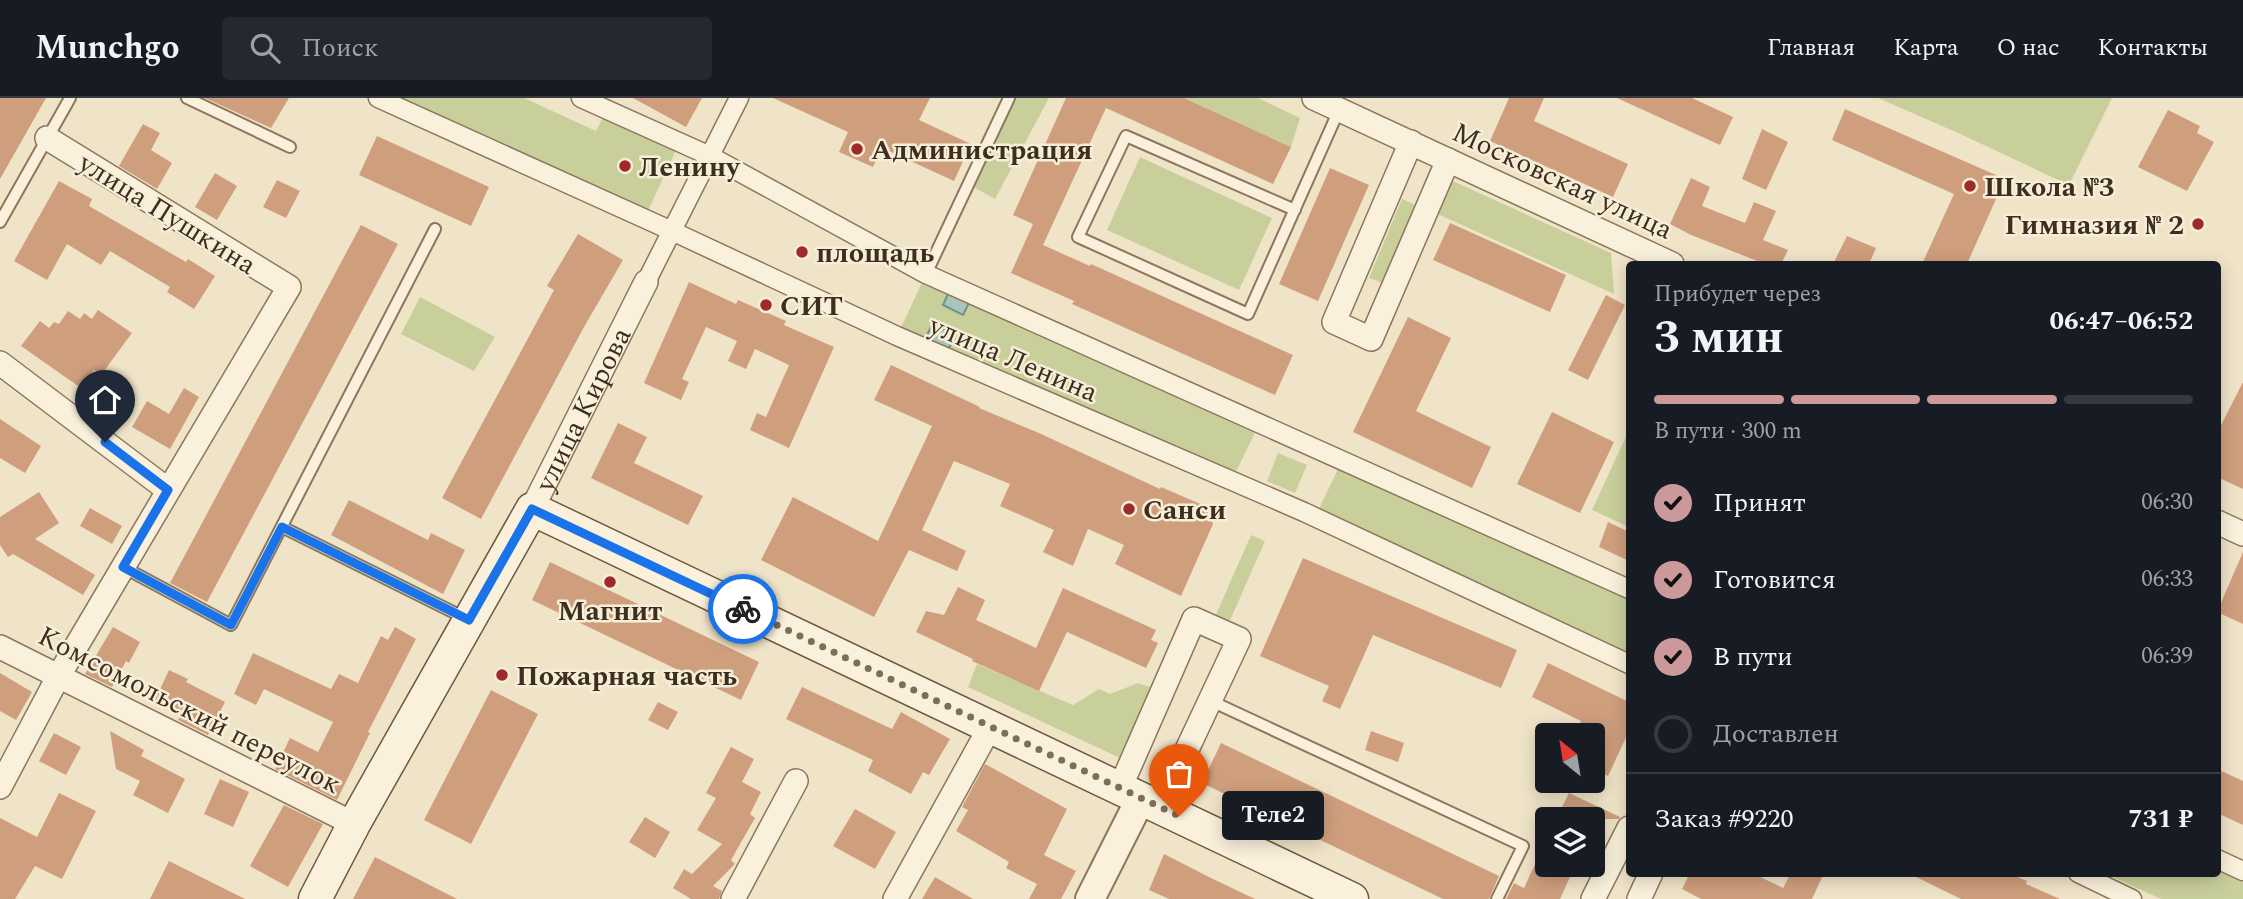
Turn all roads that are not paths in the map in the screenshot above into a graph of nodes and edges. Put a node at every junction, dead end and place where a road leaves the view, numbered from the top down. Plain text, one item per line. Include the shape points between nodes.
1 (70, 98) edge
2 (187, 98) edge
3 (378, 98) edge
4 (581, 98) edge
5 (739, 98) edge
6 (1009, 98) edge
7 (1314, 98) edge
8 (1339, 110) junction
9 (47, 138) junction
10 (1411, 142) junction
11 (290, 147) dead end
12 (710, 156) junction
13 (1448, 160) junction
14 (1295, 209) junction
15 (0, 222) edge
16 (435, 229) dead end
17 (672, 231) junction
18 (1666, 261) edge
19 (926, 274) junction
20 (646, 282) joint
21 (0, 362) edge
22 (168, 490) junction
23 (532, 509) junction
24 (2221, 524) edge
25 (282, 527) junction
26 (2243, 534) edge
27 (123, 567) junction
28 (1626, 588) edge
29 (469, 620) junction
30 (0, 647) edge
31 (1626, 663) edge
32 (58, 677) junction
33 (1211, 701) junction
34 (990, 727) junction
35 (796, 781) dead end
36 (0, 787) edge
37 (1140, 798) junction
38 (354, 824) junction
39 (1626, 834) edge
40 (2221, 861) edge
41 (2243, 871) edge
42 (1649, 877) edge
43 (2086, 877) edge
44 (315, 899) edge
45 (733, 899) edge
46 (895, 899) edge
47 (1090, 899) edge
48 (1352, 899) edge
49 (1497, 899) edge
50 (1593, 899) edge
51 (1639, 899) edge
52 (2133, 899) edge

1 - 9 lane
2 - 11 lane
3 - 17 street, улица Ленина
4 - 12 street, улица Ленина
5 - 12 street, улица Кирова
6 - 19 lane
7 - 8 street, Московская улица
8 - 10 street, Московская улица
8 - 14 lane
9 - 15 lane
9 - 22 street, улица Пушкина via 289,287
10 - 13 street, Московская улица
10 - 13 street via 1334,322 1371,339
12 - 17 street, улица Кирова
12 - 19 street, улица Ленина
13 - 18 street, Московская улица
14 - 14 lane via 1248,314 1078,237 1126,136
16 - 25 lane
17 - 20 street, улица Кирова
17 - 31 street, улица Ленина via 897,336 1304,512
19 - 28 street, улица Ленина
20 - 23 street, улица Кирова
21 - 22 street
22 - 27 street
23 - 29 main road, улица Кирова
23 - 34 main road
24 - 26 street
25 - 27 lane via 231,625
25 - 29 lane
27 - 32 street
29 - 38 main road, улица Кирова
30 - 32 street, Комсомольский переулок
32 - 36 street
32 - 38 street, Комсомольский переулок
33 - 37 street
33 - 37 street via 1239,639 1194,619
33 - 49 lane via 1523,846
34 - 37 main road
34 - 46 street
35 - 45 street
37 - 47 street
37 - 48 main road
38 - 44 main road, улица Кирова
39 - 50 street
40 - 41 street
42 - 51 street
43 - 52 street

